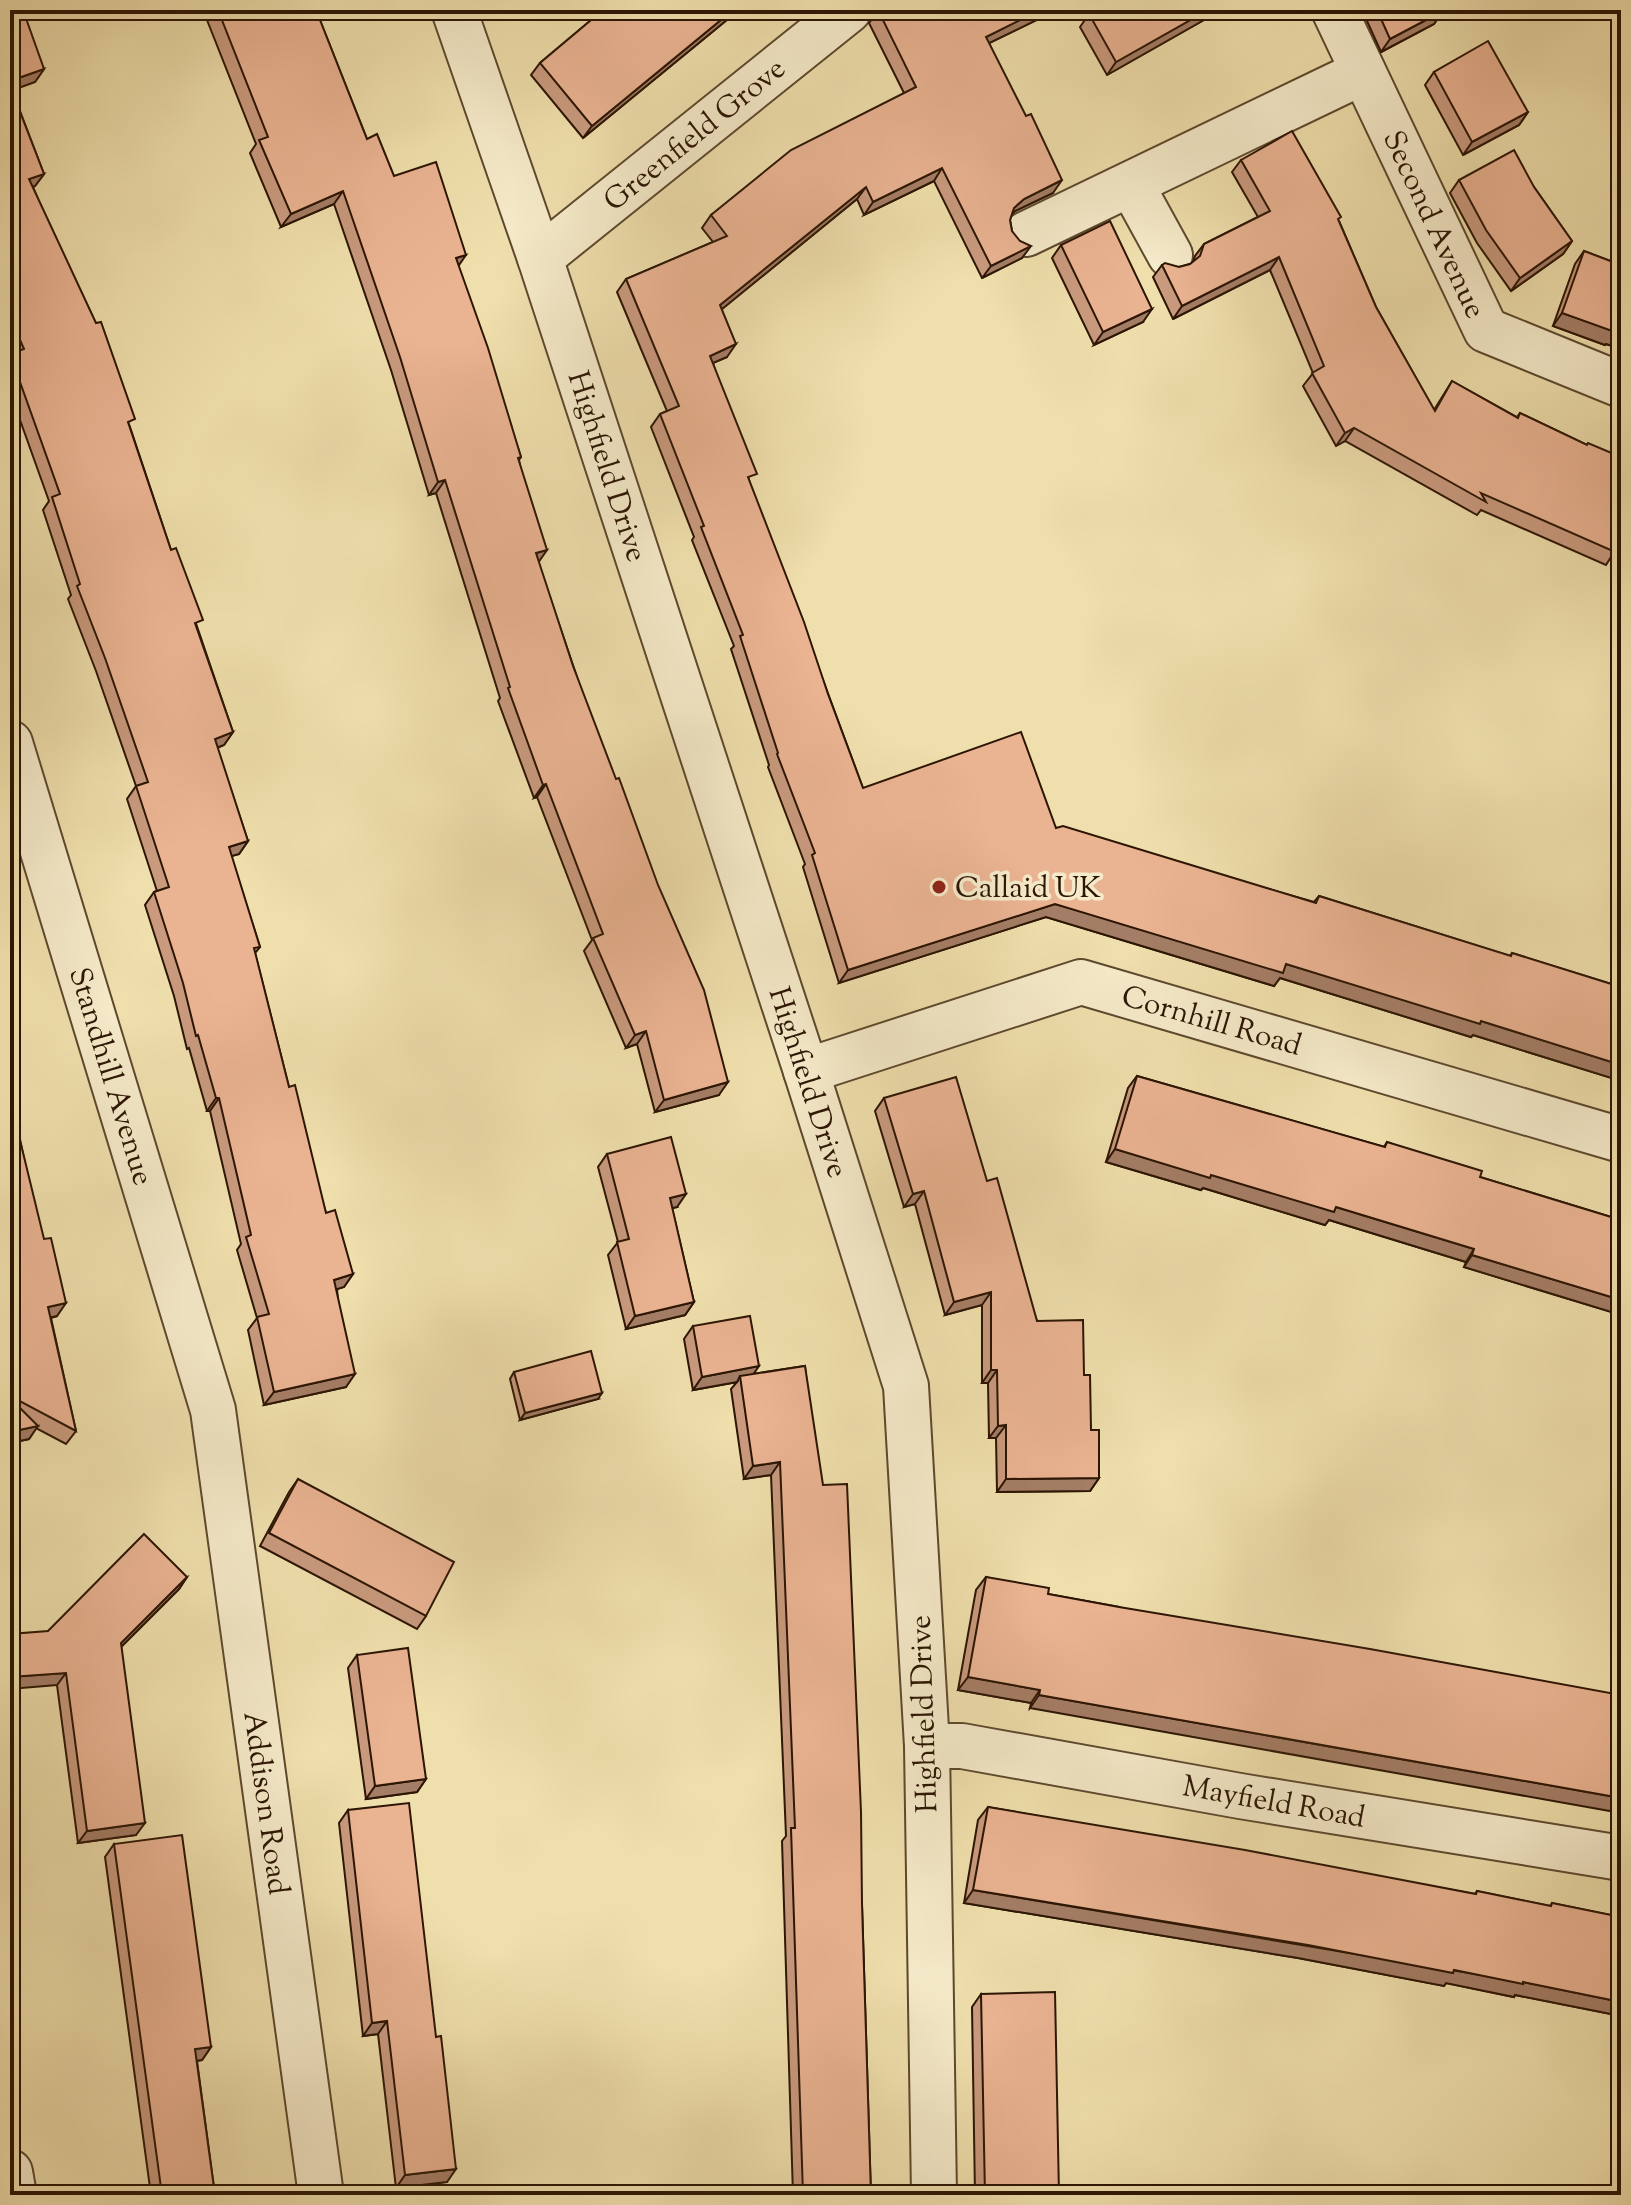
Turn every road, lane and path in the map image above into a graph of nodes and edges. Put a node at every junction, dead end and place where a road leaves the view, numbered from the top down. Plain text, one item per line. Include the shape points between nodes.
1 (454, 10) edge
2 (849, 10) edge
3 (1334, 10) edge
4 (1363, 72) junction
5 (1131, 184) junction
6 (1026, 234) dead end
7 (1170, 255) dead end
8 (540, 258) junction
9 (1621, 385) edge
10 (10, 743) edge
11 (806, 1071) junction
12 (1621, 1140) edge
13 (213, 1410) joint
14 (927, 1746) junction
15 (1621, 1858) edge
16 (10, 2172) edge
17 (14, 2195) edge
18 (321, 2195) edge
19 (934, 2195) edge

1 - 8 street, Highfield Drive
2 - 8 street, Greenfield Grove
3 - 4 street, Second Avenue
4 - 5 street
4 - 9 street, Second Avenue via 1486,330
5 - 6 street
5 - 7 street
8 - 11 street, Highfield Drive
10 - 13 street, Standhill Avenue
11 - 12 street, Cornhill Road via 1081,982
11 - 14 street, Highfield Drive via 906,1386
13 - 18 street, Addison Road
14 - 15 street, Mayfield Road via 962,1746
14 - 19 street, Highfield Drive
16 - 17 street

